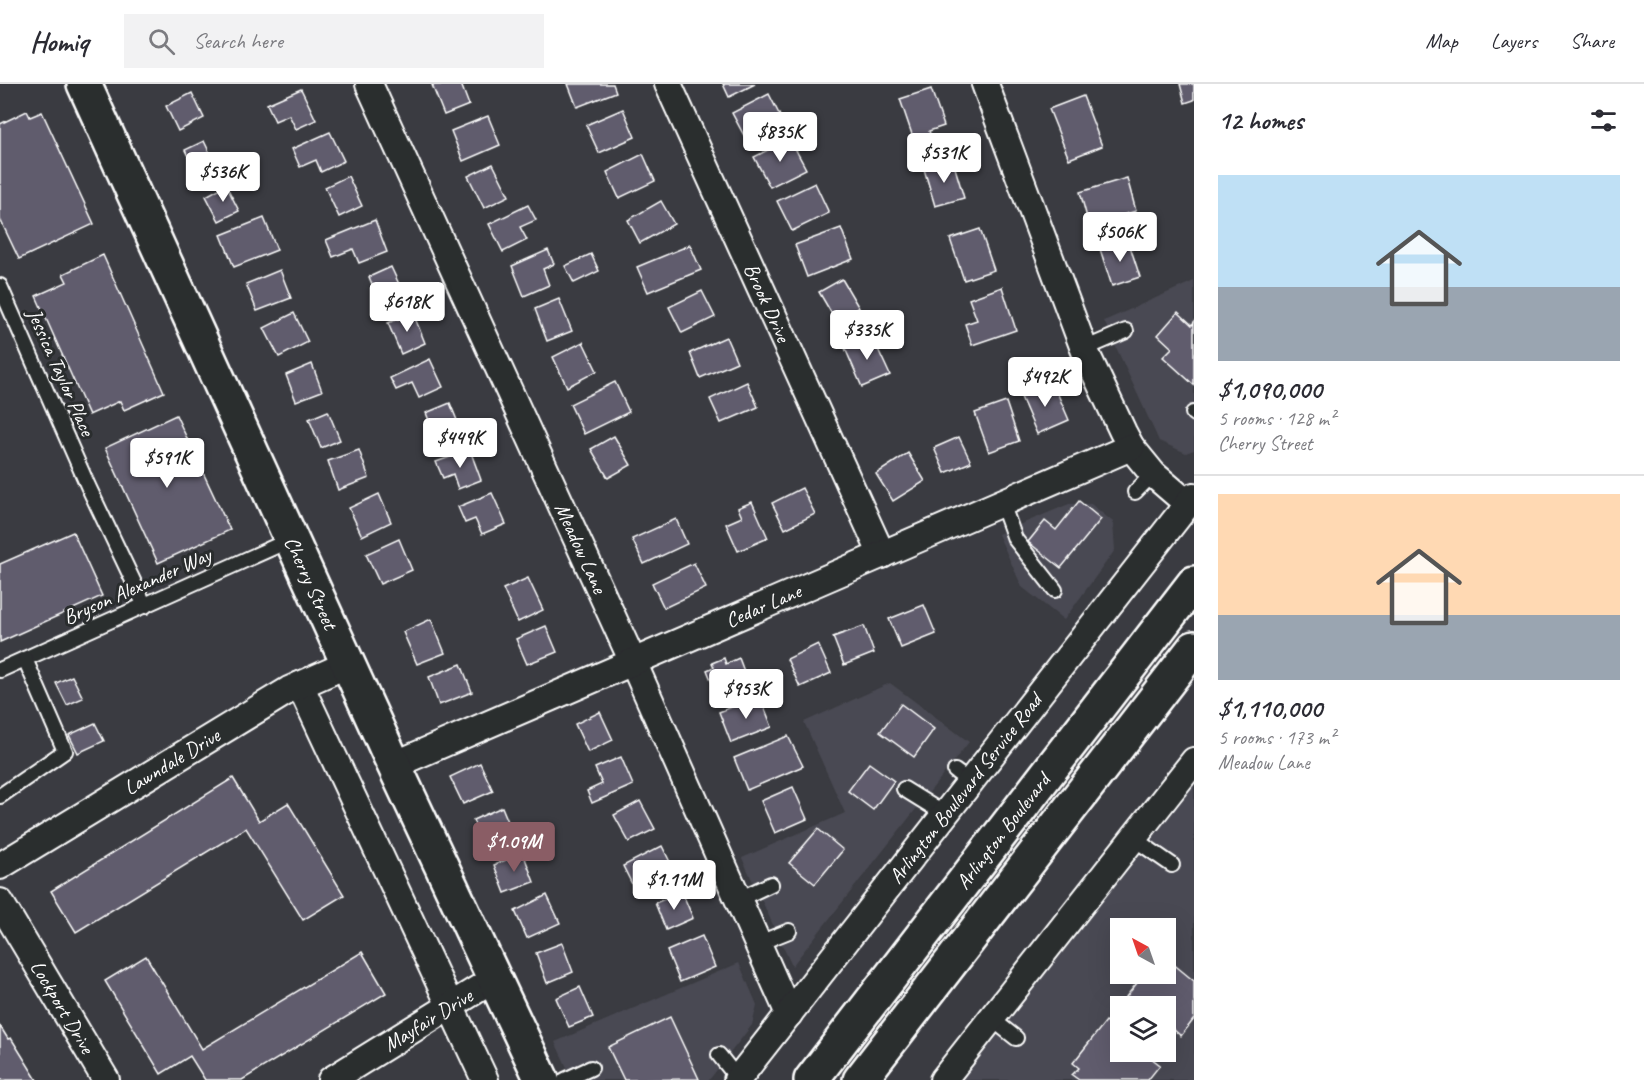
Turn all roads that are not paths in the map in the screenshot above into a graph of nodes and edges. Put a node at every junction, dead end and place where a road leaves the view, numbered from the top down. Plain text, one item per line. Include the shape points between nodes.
1 (84, 84) edge
2 (369, 84) edge
3 (668, 84) edge
4 (985, 84) edge
5 (0, 286) edge
6 (1126, 331) dead end
7 (1084, 349) junction
8 (1131, 447) junction
9 (1153, 474) junction
10 (1135, 492) dead end
11 (1191, 500) edge
12 (1002, 503) junction
13 (292, 539) junction
14 (882, 555) junction
15 (1194, 583) edge
16 (1054, 590) dead end
17 (145, 606) junction
18 (1194, 648) edge
19 (25, 659) junction
20 (633, 662) junction
21 (348, 664) junction
22 (0, 670) edge
23 (300, 685) junction
24 (394, 765) junction
25 (1190, 774) edge
26 (904, 789) dead end
27 (0, 796) edge
28 (946, 815) junction
29 (1133, 838) junction
30 (1172, 865) dead end
31 (0, 866) edge
32 (771, 884) dead end
33 (739, 899) junction
34 (0, 902) edge
35 (789, 931) dead end
36 (759, 943) junction
37 (494, 979) junction
38 (451, 1005) junction
39 (789, 1014) junction
40 (992, 1018) junction
41 (1016, 1038) dead end
42 (718, 1055) dead end
43 (591, 1068) dead end
44 (957, 1071) edge
45 (738, 1079) edge
46 (106, 1080) edge
47 (331, 1080) edge
48 (485, 1080) edge
49 (542, 1080) edge
50 (565, 1080) edge
51 (811, 1080) edge
52 (860, 1080) edge

1 - 13 main road, Cherry Street
2 - 20 street, Meadow Lane
3 - 14 street, Brook Drive
4 - 7 street
5 - 17 lane, Jessica Taylor Place
6 - 7 lane
7 - 8 street
8 - 9 street
8 - 12 street, Cedar Lane
9 - 10 lane
9 - 11 street
11 - 28 street, Arlington Boulevard Service Road via 963,777
12 - 14 street, Cedar Lane
12 - 16 lane via 1015,539
13 - 17 lane, Bryson Alexander Way
13 - 21 main road, Cherry Street
14 - 20 street, Cedar Lane
15 - 51 main road, Arlington Boulevard
17 - 19 lane, Bryson Alexander Way
18 - 52 main road, Arlington Boulevard
19 - 22 lane, Bryson Alexander Way
19 - 27 lane via 65,751
20 - 24 street, Cedar Lane
20 - 33 street, Meadow Lane
21 - 23 street, Lawndale Drive
21 - 24 main road, Cherry Street
23 - 31 street, Lawndale Drive
23 - 38 street
24 - 37 main road, Cherry Street
25 - 29 street
26 - 28 lane
28 - 39 street, Arlington Boulevard Service Road
29 - 30 lane
29 - 40 street
32 - 33 lane
33 - 36 street, Meadow Lane
34 - 46 street, Lockport Drive
35 - 36 lane
36 - 39 street, Meadow Lane
37 - 38 street, Mayfair Drive
37 - 49 main road, Cherry Street
38 - 47 street, Mayfair Drive
38 - 48 street
39 - 45 street, Arlington Boulevard Service Road
40 - 41 lane
40 - 44 street
42 - 45 lane
43 - 50 lane

